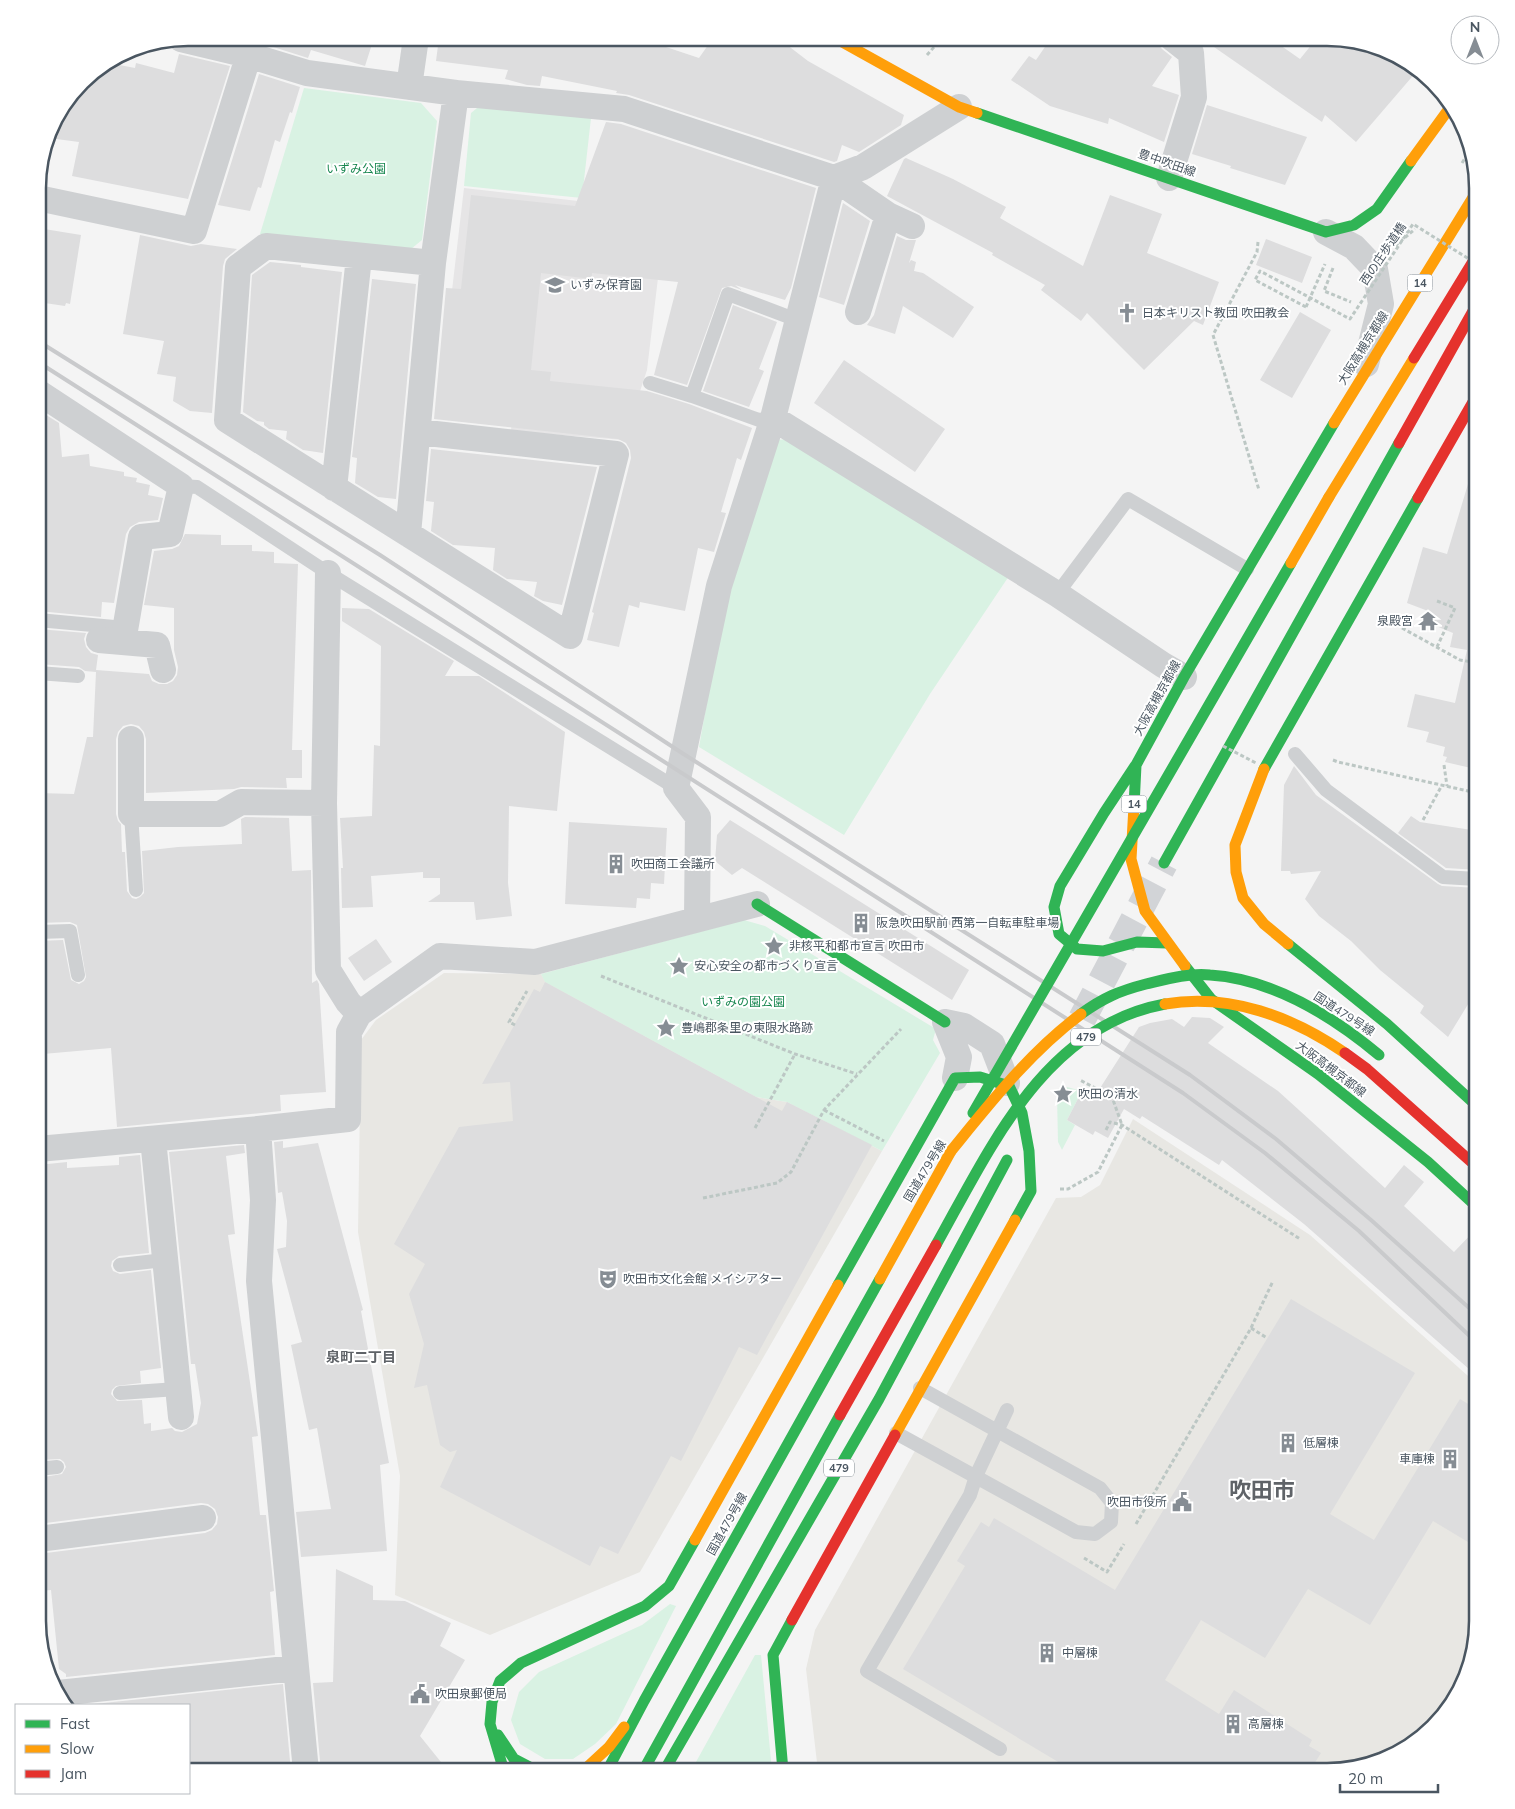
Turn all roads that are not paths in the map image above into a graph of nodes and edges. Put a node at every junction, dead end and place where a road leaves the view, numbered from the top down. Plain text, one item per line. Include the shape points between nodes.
1 (251, 47) edge
2 (253, 47) edge
3 (415, 47) edge
4 (851, 47) edge
5 (1183, 47) edge
6 (409, 87) junction
7 (456, 93) junction
8 (959, 107) junction
9 (1447, 112) edge
10 (834, 178) junction
11 (1169, 178) junction
12 (47, 200) edge
13 (1469, 205) edge
14 (888, 215) junction
15 (912, 226) dead end
16 (1328, 244) junction
17 (359, 257) junction
18 (433, 262) junction
19 (1469, 270) edge
20 (858, 312) dead end
21 (797, 320) junction
22 (1469, 320) edge
23 (1363, 374) junction
24 (650, 383) dead end
25 (692, 396) junction
26 (47, 398) edge
27 (1469, 410) edge
28 (772, 418) junction
29 (418, 432) junction
30 (181, 486) junction
31 (334, 488) junction
32 (408, 534) junction
33 (1247, 569) junction
34 (328, 573) junction
35 (1057, 594) junction
36 (47, 622) edge
37 (116, 636) junction
38 (163, 670) dead end
39 (47, 674) edge
40 (78, 676) dead end
41 (1184, 677) junction
42 (131, 739) dead end
43 (1295, 754) dead end
44 (1136, 765) junction
45 (676, 788) junction
46 (324, 803) junction
47 (131, 814) junction
48 (1164, 863) tunnel mouth
49 (1469, 878) edge
50 (136, 890) dead end
51 (757, 904) joint
52 (697, 918) junction
53 (46, 932) edge
54 (1167, 943) junction
55 (78, 975) dead end
56 (359, 1014) junction
57 (946, 1022) junction
58 (1390, 1065) dead end
59 (955, 1078) junction
60 (1008, 1086) junction
61 (1469, 1098) edge
62 (258, 1129) junction
63 (152, 1139) junction
64 (46, 1148) edge
65 (951, 1151) junction
66 (1007, 1160) dead end
67 (1469, 1160) edge
68 (1469, 1199) edge
69 (164, 1260) junction
70 (120, 1265) dead end
71 (920, 1388) junction
72 (177, 1389) junction
73 (120, 1394) dead end
74 (1007, 1410) dead end
75 (181, 1417) dead end
76 (997, 1430) junction
77 (896, 1433) junction
78 (57, 1467) dead end
79 (46, 1468) edge
80 (976, 1476) junction
81 (203, 1518) dead end
82 (46, 1538) edge
83 (296, 1668) junction
84 (65, 1692) edge
85 (644, 1701) junction
86 (490, 1724) junction
87 (677, 1748) junction
88 (1000, 1749) dead end
89 (305, 1763) edge
90 (501, 1763) edge
91 (522, 1763) edge
92 (592, 1763) edge
93 (612, 1763) edge
94 (648, 1763) edge
95 (669, 1763) edge
96 (674, 1763) edge
97 (782, 1763) edge

1 - 12 street via 194,231
2 - 6 street via 307,73
3 - 6 street
4 - 8 main road, 豊中吹田線
5 - 11 street via 1191,53 1194,97
6 - 7 street
7 - 10 street via 624,109
7 - 18 street
8 - 10 street via 863,167
8 - 11 main road, 豊中吹田線
9 - 16 main road via 1377,210
10 - 14 street
10 - 21 street
11 - 16 main road, 豊中吹田線
13 - 23 main road, 大阪高槻京都線 / 14
14 - 15 street
14 - 20 street
16 - 23 street via 1354,247 1375,268 1381,304
17 - 18 street
17 - 31 street
17 - 31 street via 266,246 238,267 227,420
18 - 29 street
19 - 65 main road, bridge via 1329,497
21 - 25 lane via 728,294
21 - 28 street
22 - 48 main road
23 - 33 main road, 大阪高槻京都線 / 14
24 - 25 lane
25 - 28 lane via 759,420
26 - 30 street
27 - 61 main road via 1261,774 1235,845 1236,872 1243,898 1264,924 1387,1024
28 - 35 street
28 - 45 street via 719,586
29 - 32 street
29 - 32 street via 616,454 570,636
30 - 34 lane via 197,487
30 - 37 street via 170,534 141,537
31 - 32 street
33 - 35 lane via 1128,499
33 - 41 main road, 大阪高槻京都線 / 14
34 - 45 lane
34 - 46 street
35 - 41 street
36 - 37 lane
37 - 38 street via 158,645
39 - 40 lane
41 - 44 main road, 大阪高槻京都線 / 14
42 - 47 street
43 - 49 lane via 1326,790 1443,877
44 - 54 main road, 大阪高槻京都線 / 14 via 1131,859 1145,911
44 - 54 main road via 1060,886 1054,906 1059,934 1077,949 1103,951 1137,942
45 - 52 street via 698,817
46 - 47 street via 241,802 220,814
46 - 56 street via 328,970
47 - 50 lane
51 - 52 street
51 - 57 main road
52 - 56 street via 535,962 440,956
53 - 55 lane via 70,931
54 - 68 main road, 大阪高槻京都線 / 14 via 1210,999 1318,1074
56 - 62 street via 349,1032 348,1119
57 - 59 street via 959,1057
57 - 60 street via 964,1026 992,1044
58 - 65 main road, 国道479号線 / 479, bridge via 1310,1007 1271,989 1209,975 1153,982 1121,990 1079,1015 1010,1078
59 - 60 main road via 980,1077
59 - 86 main road via 669,1586 645,1606 521,1663 500,1680 492,1702
60 - 71 main road via 1022,1113 1029,1151 1031,1191
62 - 63 street
62 - 83 street via 263,1200 259,1281
63 - 64 street
63 - 69 street
65 - 85 main road, 国道479号線 / 479
66 - 87 main road, 479 via 879,1399
67 - 94 main road, 479, bridge via 1362,1065 1300,1026 1266,1012 1204,1000 1172,1002 1127,1014 1098,1028 1073,1046 1028,1092 998,1134
69 - 70 lane
69 - 72 street
71 - 76 lane
71 - 77 main road
72 - 73 lane
72 - 75 street
74 - 76 lane
76 - 80 lane
76 - 80 lane via 1100,1488 1112,1503 1111,1522 1095,1534 1076,1532
77 - 80 lane
77 - 97 main road via 773,1655
78 - 79 lane
80 - 88 lane via 970,1495 867,1671
81 - 82 street
83 - 84 street
83 - 89 street
85 - 92 main road via 609,1747
85 - 93 main road, 国道479号線 / 479
86 - 90 main road
86 - 91 main road via 514,1758
87 - 95 main road, 479
87 - 96 main road

